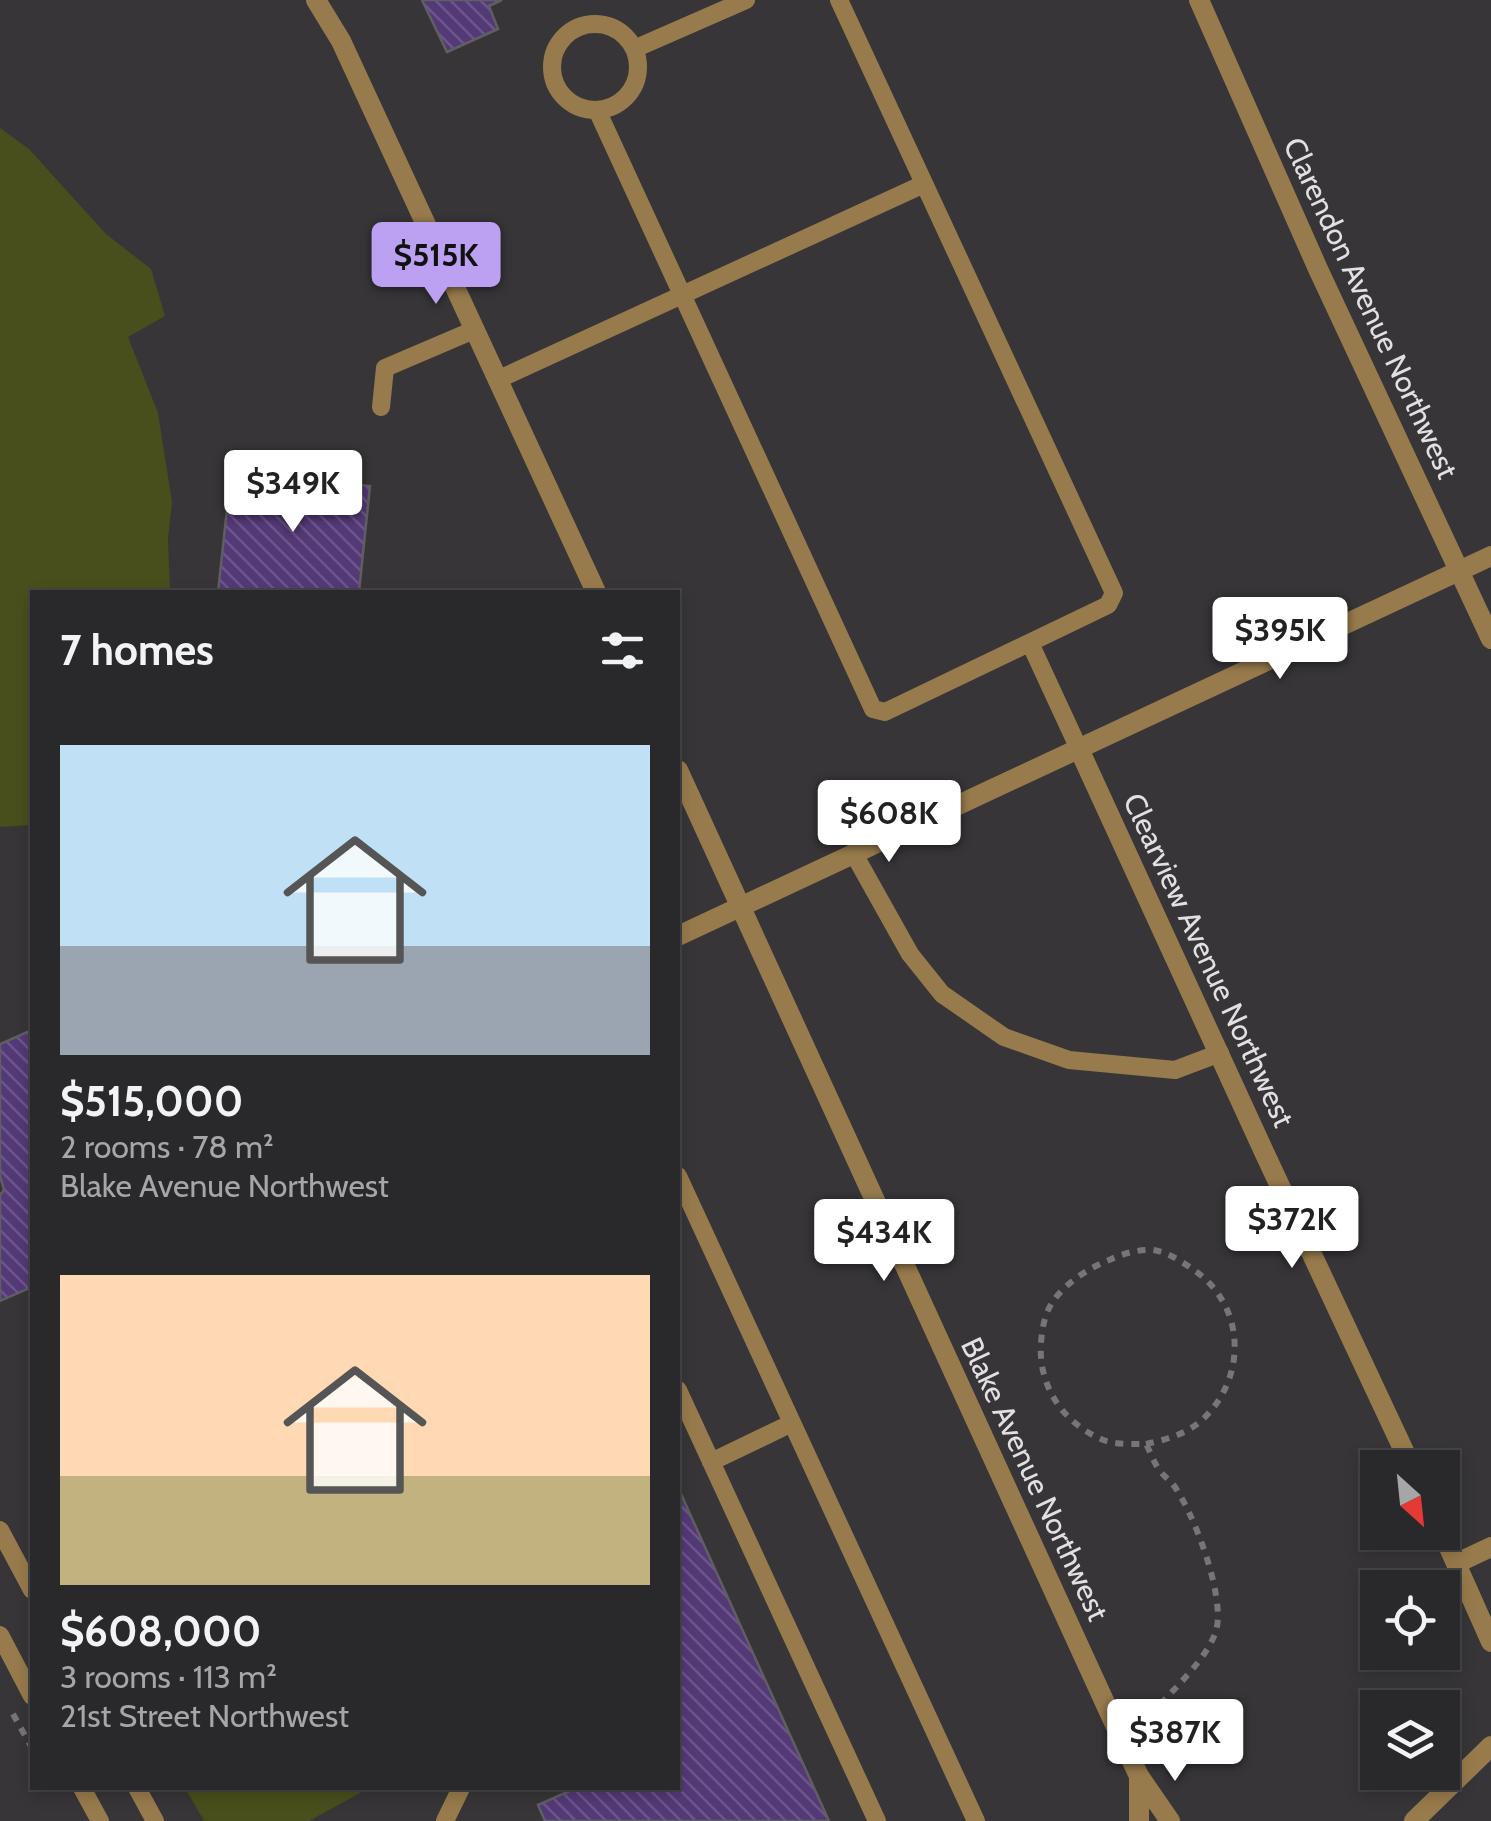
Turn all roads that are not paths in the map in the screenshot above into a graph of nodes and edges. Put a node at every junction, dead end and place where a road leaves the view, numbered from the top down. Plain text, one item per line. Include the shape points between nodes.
1 (316, 0) edge
2 (746, 0) edge
3 (839, 0) edge
4 (1200, 0) edge
5 (634, 49) junction
6 (597, 110) junction
7 (924, 184) junction
8 (681, 295) junction
9 (474, 330) junction
10 (497, 380) junction
11 (381, 407) dead end
12 (1491, 556) edge
13 (1459, 571) junction
14 (590, 590) edge
15 (1491, 638) edge
16 (1030, 643) junction
17 (1080, 749) junction
18 (680, 774) edge
19 (854, 854) junction
20 (741, 907) junction
21 (680, 935) edge
22 (1220, 1053) junction
23 (680, 1180) edge
24 (680, 1394) edge
25 (792, 1423) junction
26 (1404, 1450) edge
27 (711, 1462) junction
28 (0, 1530) edge
29 (1491, 1547) edge
30 (1450, 1550) edge
31 (1457, 1564) junction
32 (30, 1586) edge
33 (0, 1635) edge
34 (1491, 1642) edge
35 (30, 1692) edge
36 (1491, 1746) edge
37 (1139, 1776) junction
38 (83, 1790) edge
39 (139, 1790) edge
40 (459, 1790) edge
41 (100, 1821) edge
42 (155, 1821) edge
43 (445, 1821) edge
44 (877, 1821) edge
45 (976, 1821) edge
46 (1139, 1821) edge
47 (1170, 1821) edge
48 (1414, 1821) edge

1 - 9 street
2 - 5 lane
3 - 7 lane
4 - 13 street, Clarendon Avenue Northwest
5 - 6 lane via 632,89
5 - 6 lane via 603,24 576,28 555,49 551,63 559,91 569,102
6 - 8 lane
7 - 8 lane
7 - 16 lane via 1114,593 1108,605
8 - 10 lane
8 - 16 lane via 873,708 885,712
9 - 10 street
9 - 11 lane via 385,368
10 - 14 street
12 - 13 street
13 - 15 street, Clarendon Avenue Northwest
13 - 17 street
16 - 17 lane
17 - 19 street
17 - 22 street, Clearview Avenue Northwest
18 - 20 street, Blake Avenue Northwest
19 - 20 street
19 - 22 lane via 910,954 942,994 1004,1037 1069,1060 1175,1070
20 - 21 street
20 - 37 street, Blake Avenue Northwest
22 - 26 street, Clearview Avenue Northwest
23 - 25 lane
24 - 27 lane
25 - 27 lane
25 - 45 lane
27 - 44 lane
28 - 32 lane
29 - 31 street
30 - 31 street
31 - 34 street
33 - 35 lane
36 - 48 street
37 - 46 street, Blake Avenue Northwest
37 - 47 street, Blake Avenue Northwest
38 - 41 lane
39 - 42 lane
40 - 43 lane

